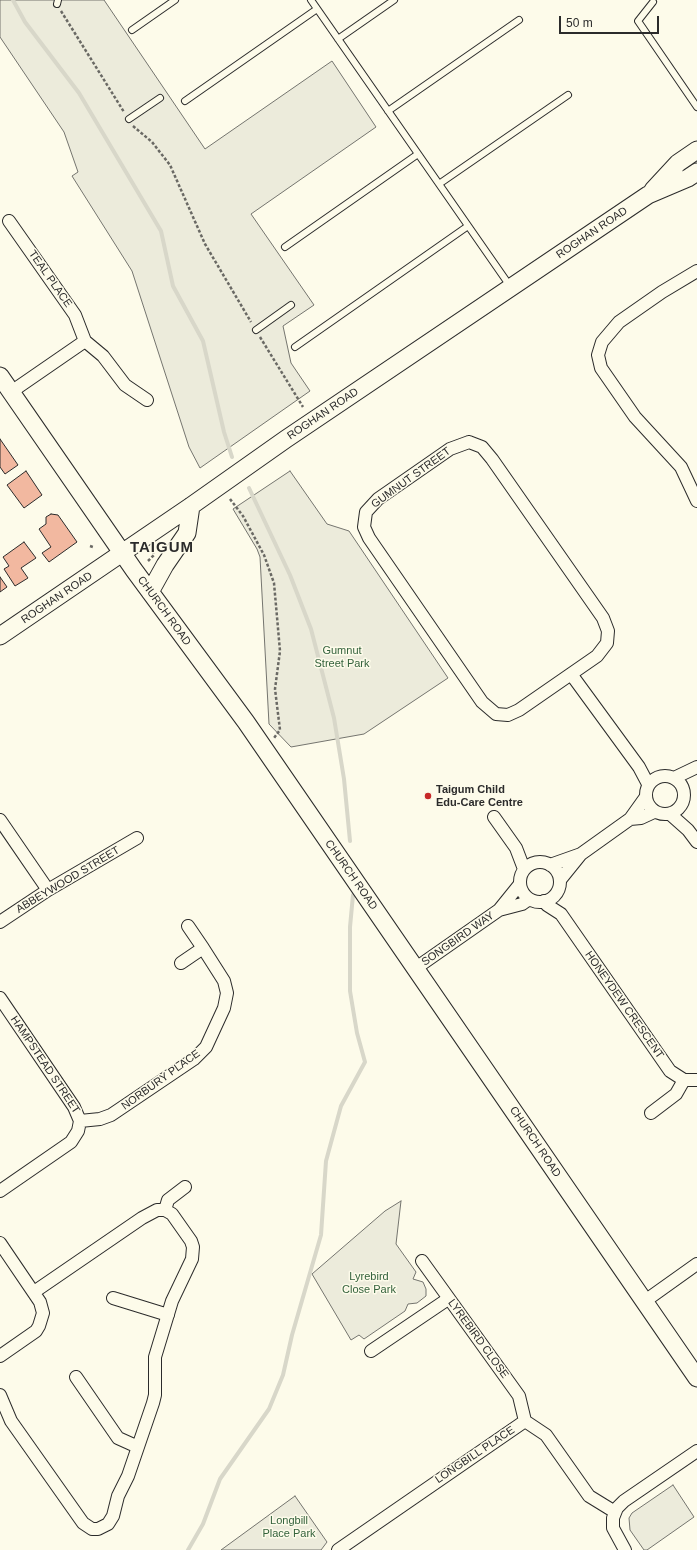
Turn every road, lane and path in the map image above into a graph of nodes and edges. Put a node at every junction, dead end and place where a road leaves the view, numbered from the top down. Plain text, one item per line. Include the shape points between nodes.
1 (175, 0) edge
2 (311, 0) edge
3 (394, 0) edge
4 (58, 2) edge
5 (654, 2) dead end
6 (317, 8) junction
7 (519, 20) dead end
8 (132, 30) dead end
9 (338, 39) junction
10 (568, 95) dead end
11 (160, 98) dead end
12 (185, 101) dead end
13 (697, 108) edge
14 (388, 110) junction
15 (129, 119) junction
16 (697, 150) edge
17 (418, 154) junction
18 (697, 172) edge
19 (439, 184) junction
20 (648, 195) junction
21 (9, 221) dead end
22 (468, 226) junction
23 (285, 247) dead end
24 (697, 271) edge
25 (511, 288) junction
26 (292, 305) dead end
27 (256, 330) junction
28 (85, 341) junction
29 (295, 347) dead end
30 (0, 376) edge
31 (11, 392) junction
32 (147, 400) dead end
33 (304, 407) dead end
34 (230, 499) dead end
35 (697, 502) edge
36 (191, 506) junction
37 (123, 553) junction
38 (150, 592) junction
39 (0, 636) edge
40 (571, 674) junction
41 (273, 738) dead end
42 (696, 768) edge
43 (674, 778) junction
44 (652, 781) junction
45 (683, 788) junction
46 (645, 798) junction
47 (680, 807) junction
48 (654, 812) junction
49 (670, 814) junction
50 (494, 817) dead end
51 (630, 819) junction
52 (0, 820) edge
53 (688, 830) junction
54 (137, 838) dead end
55 (697, 842) edge
56 (516, 848) junction
57 (581, 854) junction
58 (534, 862) junction
59 (550, 865) junction
60 (524, 869) junction
61 (560, 880) junction
62 (520, 884) junction
63 (48, 890) junction
64 (556, 893) junction
65 (529, 899) junction
66 (544, 901) junction
67 (499, 910) junction
68 (561, 914) junction
69 (0, 922) edge
70 (188, 926) dead end
71 (203, 948) junction
72 (180, 964) dead end
73 (416, 968) junction
74 (0, 998) edge
75 (684, 1080) junction
76 (697, 1080) edge
77 (651, 1113) dead end
78 (80, 1121) junction
79 (185, 1187) dead end
80 (0, 1191) edge
81 (165, 1210) junction
82 (0, 1243) edge
83 (422, 1261) dead end
84 (697, 1264) edge
85 (34, 1292) junction
86 (113, 1298) dead end
87 (448, 1298) junction
88 (644, 1301) junction
89 (168, 1315) junction
90 (371, 1351) dead end
91 (0, 1356) edge
92 (76, 1377) dead end
93 (697, 1378) edge
94 (0, 1395) edge
95 (525, 1421) junction
96 (138, 1447) junction
97 (697, 1451) edge
98 (615, 1512) junction
99 (338, 1550) edge
100 (625, 1550) edge

1 - 8 lane
2 - 6 lane
3 - 9 lane
4 - 15 path
5 - 13 lane via 638,21
6 - 9 lane
6 - 12 lane
7 - 14 lane
9 - 14 lane
10 - 19 lane
11 - 15 lane
14 - 17 lane
15 - 27 path via 170,165 205,244
16 - 20 street, ROGHAN ROAD via 678,163
17 - 19 lane
17 - 23 lane
18 - 20 street, ROGHAN ROAD
19 - 22 lane
20 - 25 street, ROGHAN ROAD
21 - 28 street, TEAL PLACE via 75,315
22 - 25 lane
22 - 29 lane
24 - 35 street via 620,322 602,342 598,355 601,368 635,418 681,467
25 - 36 street, ROGHAN ROAD
26 - 27 lane
27 - 33 path
28 - 31 street
28 - 32 street, TEAL PLACE via 102,356 125,386
30 - 31 street, CHURCH ROAD
31 - 37 street, CHURCH ROAD
34 - 41 path via 244,516 274,582 280,651 275,689 280,730
36 - 37 street, ROGHAN ROAD
36 - 38 street via 188,533 164,565
37 - 38 street, CHURCH ROAD
37 - 39 street, ROGHAN ROAD
38 - 73 street, CHURCH ROAD via 246,722
40 - 40 street, GUMNUT STREET via 514,713 502,715 491,711 482,702 365,532 363,522 369,507 456,446 469,442 482,447 606,625 608,637 602,651
40 - 44 street
42 - 43 street
42 - 45 street
43 - 44 street via 661,776
43 - 45 street
44 - 46 street
45 - 47 street via 684,798
46 - 48 street
46 - 51 street
47 - 49 street
47 - 53 street
48 - 49 street
48 - 51 street via 641,818
49 - 53 street
50 - 56 street
51 - 57 street
52 - 63 street
53 - 55 street
54 - 63 street, ABBEYWOOD STREET
56 - 58 street
56 - 60 street
57 - 59 street
57 - 61 street
58 - 59 street
58 - 60 street
59 - 61 street
60 - 62 street
61 - 64 street
62 - 65 street via 521,890
62 - 67 street, SONGBIRD WAY
63 - 69 street, ABBEYWOOD STREET
64 - 66 street
64 - 68 street, HONEYDEW CRESCENT
65 - 66 street
65 - 67 street, SONGBIRD WAY via 522,904
66 - 68 street, HONEYDEW CRESCENT
67 - 73 street, SONGBIRD WAY
68 - 75 street, HONEYDEW CRESCENT via 666,1066
70 - 71 street, NORBURY PLACE
71 - 72 street
71 - 78 street, NORBURY PLACE via 224,981 227,993 224,1008 206,1047 194,1059 111,1115
73 - 88 street, CHURCH ROAD
74 - 78 street, HAMPSTEAD STREET via 74,1107
75 - 76 street
75 - 77 street via 676,1094
78 - 80 street, HAMPSTEAD STREET via 78,1131 71,1142
79 - 81 street via 168,1200
81 - 85 street via 157,1210 142,1218
81 - 89 street via 172,1214 191,1241 194,1253
82 - 85 street
83 - 87 street, LYREBIRD CLOSE
84 - 88 street
85 - 91 street via 43,1308 39,1326 30,1336
86 - 89 street
87 - 90 street
87 - 95 street, LYREBIRD CLOSE via 518,1396
88 - 93 street, CHURCH ROAD
89 - 96 street via 155,1357 154,1399
92 - 96 street via 118,1438
94 - 96 street via 11,1421 80,1519 92,1529 104,1527 111,1520
95 - 98 street, LONGBILL PLACE via 546,1435 589,1496
95 - 99 street, LONGBILL PLACE
97 - 98 street via 624,1501
98 - 100 street via 613,1528

